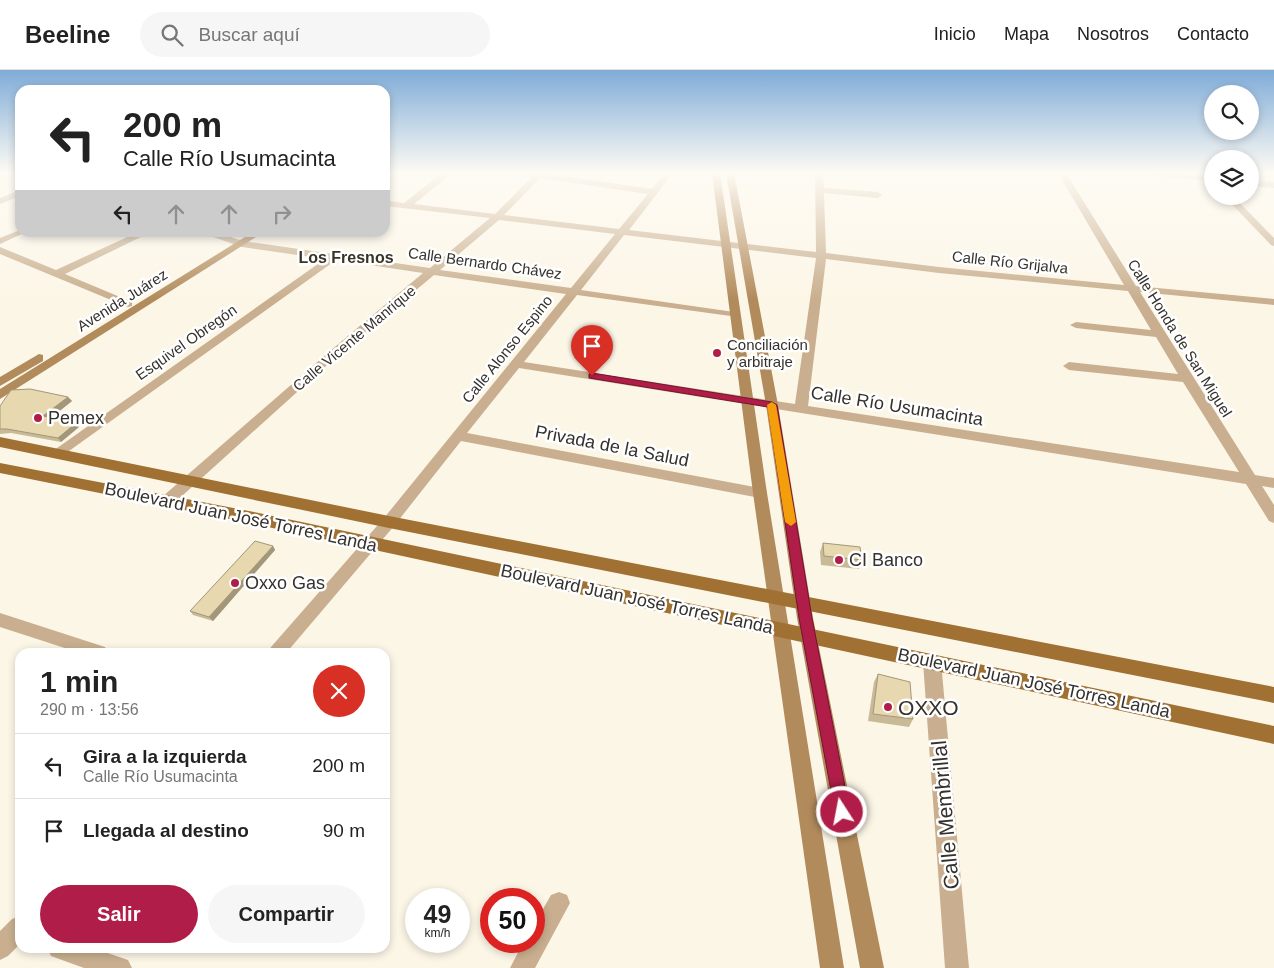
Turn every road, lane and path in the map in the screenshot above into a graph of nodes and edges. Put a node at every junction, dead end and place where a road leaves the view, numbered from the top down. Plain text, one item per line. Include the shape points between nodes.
1 (481, 215) edge
2 (636, 215) edge
3 (722, 215) edge
4 (737, 215) edge
5 (820, 215) edge
6 (1088, 215) edge
7 (1247, 215) edge
8 (497, 217) junction
9 (621, 233) junction
10 (15, 235) edge
11 (136, 237) edge
12 (218, 237) edge
13 (243, 237) edge
14 (250, 237) edge
15 (0, 241) edge
16 (237, 243) junction
17 (1274, 243) edge
18 (726, 246) junction
19 (743, 247) junction
20 (0, 250) edge
21 (821, 256) junction
22 (334, 257) junction
23 (434, 271) junction
24 (56, 274) junction
25 (1133, 288) junction
26 (574, 290) junction
27 (1274, 302) edge
28 (128, 304) junction
29 (734, 315) junction
30 (1076, 325) dead end
31 (1160, 334) junction
32 (515, 364) junction
33 (1069, 366) dead end
34 (1187, 379) junction
35 (0, 382) edge
36 (0, 395) edge
37 (748, 401) junction
38 (772, 405) junction
39 (801, 410) junction
40 (457, 436) junction
41 (0, 442) edge
42 (57, 453) junction
43 (0, 468) edge
44 (189, 480) junction
45 (1251, 480) junction
46 (1274, 483) edge
47 (760, 493) junction
48 (167, 501) junction
49 (1274, 517) edge
50 (389, 522) junction
51 (371, 544) junction
52 (776, 596) junction
53 (803, 602) junction
54 (0, 620) edge
55 (780, 629) junction
56 (809, 636) junction
57 (87, 648) edge
58 (280, 648) edge
59 (932, 662) junction
60 (1274, 695) edge
61 (1274, 734) edge
62 (559, 903) dead end
63 (74, 953) edge
64 (120, 968) edge
65 (522, 968) edge
66 (832, 968) edge
67 (872, 968) edge
68 (958, 968) edge

1 - 8 street, Calle Río Grijalva
2 - 9 street, Calle Alonso Espino
3 - 18 main road
4 - 19 main road
5 - 21 street
6 - 25 street, Calle Honda de San Miguel
7 - 17 street
8 - 9 street, Calle Río Grijalva
8 - 23 street, Calle Vicente Manrique
9 - 18 street, Calle Río Grijalva
9 - 26 street, Calle Alonso Espino
10 - 15 street
11 - 24 street
12 - 16 street, Calle Bernardo Chávez
13 - 16 main road, Avenida Juárez
14 - 16 main road, Avenida Juárez
16 - 22 street, Calle Bernardo Chávez
16 - 28 main road, Avenida Juárez
16 - 36 main road, Avenida Juárez
18 - 19 street, Calle Río Grijalva
18 - 29 main road
19 - 21 street, Calle Río Grijalva
19 - 38 main road
20 - 24 street
21 - 25 street, Calle Río Grijalva
21 - 39 street
22 - 23 street, Calle Bernardo Chávez
22 - 42 street, Esquivel Obregón
23 - 26 street, Calle Bernardo Chávez
23 - 44 street, Calle Vicente Manrique via 334,353
24 - 28 street
25 - 27 street, Calle Río Grijalva
25 - 31 street, Calle Honda de San Miguel
26 - 29 street, Calle Bernardo Chávez
26 - 32 street, Calle Alonso Espino
28 - 35 main road, Avenida Juárez
29 - 37 main road
30 - 31 street
31 - 34 street, Calle Honda de San Miguel
32 - 37 street, Calle Río Usumacinta
32 - 40 street, Calle Alonso Espino
33 - 34 street
34 - 45 street, Calle Honda de San Miguel
37 - 38 street, Calle Río Usumacinta
37 - 47 main road
38 - 39 street, Calle Río Usumacinta
38 - 53 main road
39 - 45 street, Calle Río Usumacinta
40 - 47 street, Privada de la Salud
40 - 50 street, Calle Alonso Espino
41 - 42 main road, Boulevard Juan José Torres Landa
42 - 44 main road, Boulevard Juan José Torres Landa
43 - 48 main road, Boulevard Juan José Torres Landa
44 - 48 street, Calle Vicente Manrique
44 - 50 main road, Boulevard Juan José Torres Landa
45 - 46 street, Calle Río Usumacinta
45 - 49 street, Calle Honda de San Miguel
47 - 52 main road
48 - 51 main road, Boulevard Juan José Torres Landa
50 - 51 street, Calle Alonso Espino
50 - 52 main road, Boulevard Juan José Torres Landa
51 - 55 main road, Boulevard Juan José Torres Landa
51 - 58 street, Calle Alonso Espino
52 - 53 main road, Boulevard Juan José Torres Landa
52 - 55 main road
53 - 56 main road
53 - 60 main road, Boulevard Juan José Torres Landa
54 - 57 street
55 - 56 main road, Boulevard Juan José Torres Landa
55 - 66 main road
56 - 59 main road, Boulevard Juan José Torres Landa
56 - 67 main road
59 - 61 main road, Boulevard Juan José Torres Landa
59 - 68 street, Calle Membrillal
62 - 65 street
63 - 64 street

